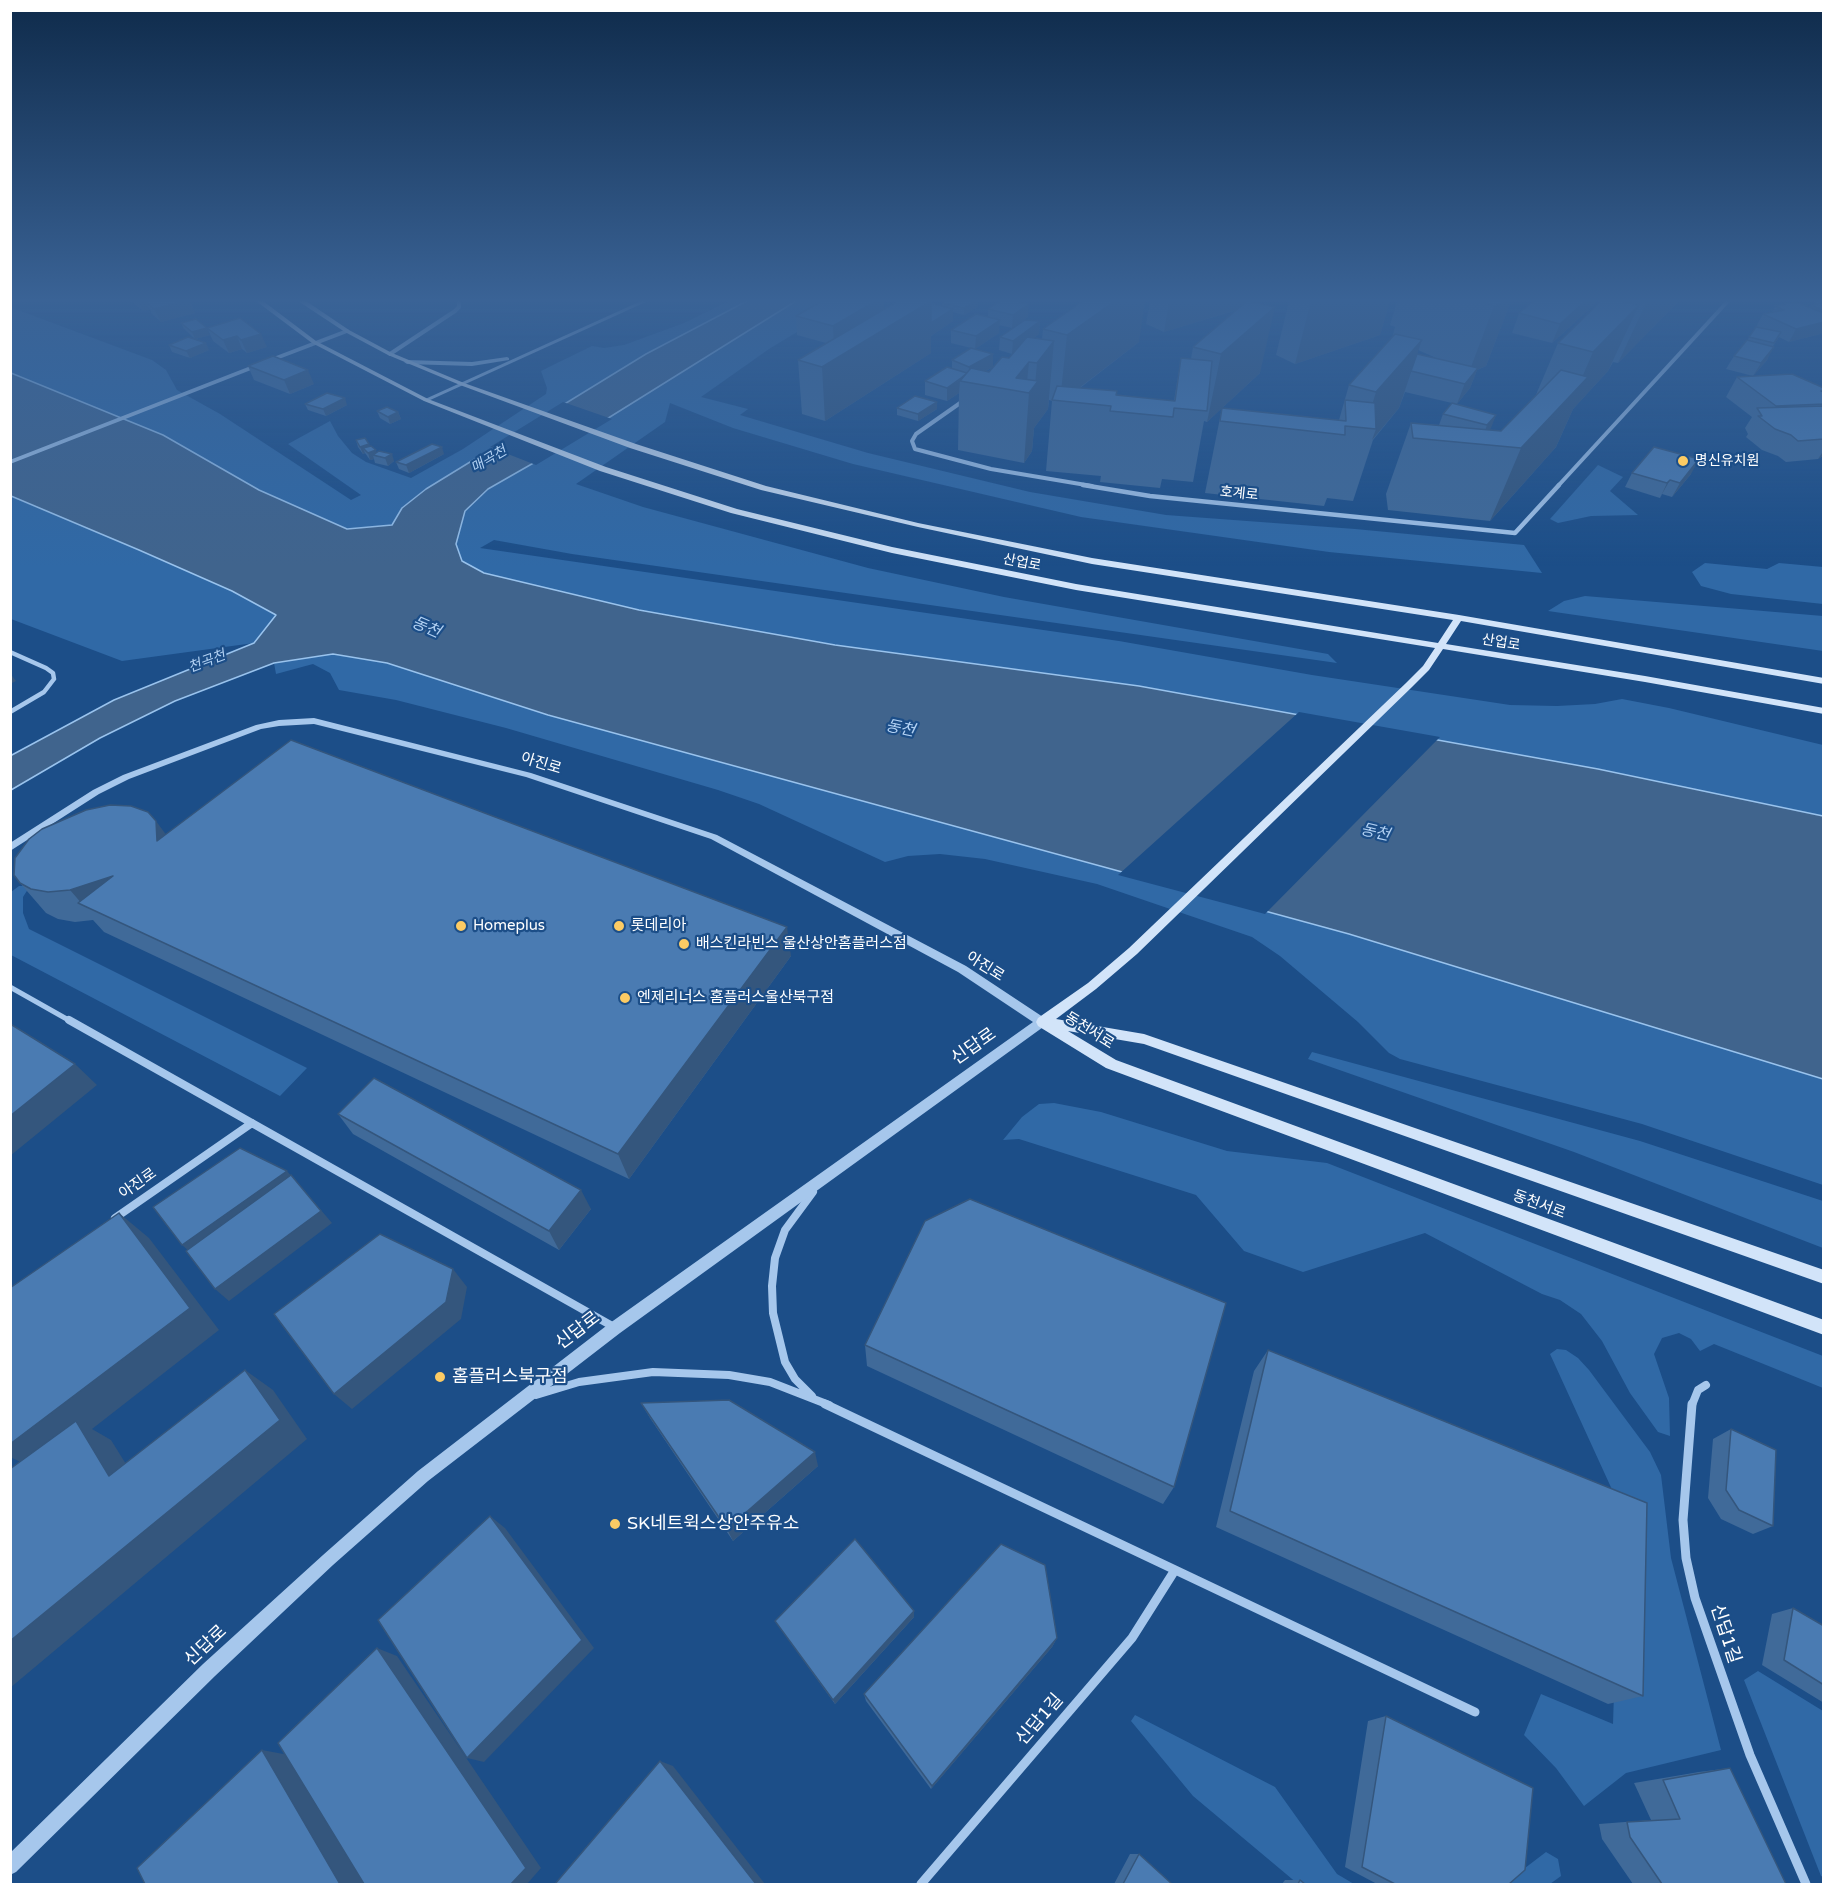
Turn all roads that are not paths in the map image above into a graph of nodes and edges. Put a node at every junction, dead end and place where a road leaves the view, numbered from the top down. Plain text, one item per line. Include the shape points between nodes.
1 (196, 389) edge
2 (406, 389) edge
3 (450, 389) edge
4 (476, 389) edge
5 (1647, 389) edge
6 (426, 400) junction
7 (964, 400) dead end
8 (10, 462) edge
9 (1459, 618) junction
10 (1440, 647) junction
11 (10, 652) edge
12 (1824, 681) edge
13 (1824, 711) edge
14 (10, 712) edge
15 (10, 848) edge
16 (10, 987) edge
17 (1042, 1022) junction
18 (252, 1123) junction
19 (826, 1177) junction
20 (107, 1224) edge
21 (1824, 1277) edge
22 (615, 1328) junction
23 (1824, 1328) edge
24 (1706, 1385) dead end
25 (815, 1399) junction
26 (516, 1402) junction
27 (1176, 1570) junction
28 (1476, 1712) dead end
29 (10, 1866) edge
30 (921, 1884) edge
31 (1806, 1884) edge

1 - 8 street
2 - 6 main road, 산업로
3 - 6 street
4 - 9 main road, 산업로 via 764,488 918,525 1092,561
5 - 7 street, 호계로 via 1515,533 1150,496 991,469 915,449 912,441 916,434
6 - 10 main road, 산업로 via 603,469 734,511 892,550 1076,587
9 - 10 main road, 신답로
9 - 12 main road, 산업로
10 - 13 main road, 산업로
10 - 17 main road, 신답로 via 1426,668 1133,951
11 - 14 street via 53,673 53,683 44,692
15 - 17 street, 아진로 via 126,777 259,727 314,721 528,775 714,837 962,969
16 - 18 street
17 - 19 street, 신답로
17 - 21 main road, 동천서로 via 1144,1039
17 - 23 main road, 동천서로 via 1111,1064
18 - 20 street, 아진로
18 - 22 street
19 - 22 street, 신답로
19 - 25 street via 784,1230 772,1286 773,1313 785,1362
22 - 26 street, 신답로
24 - 31 street, 신답1길 via 1692,1401 1684,1486 1686,1558 1695,1598 1746,1744
25 - 26 street via 770,1382 729,1375 653,1372 579,1382
25 - 27 street
26 - 29 street, 신답로 via 423,1476 208,1670
27 - 28 street
27 - 30 street, 신답1길 via 1132,1638

